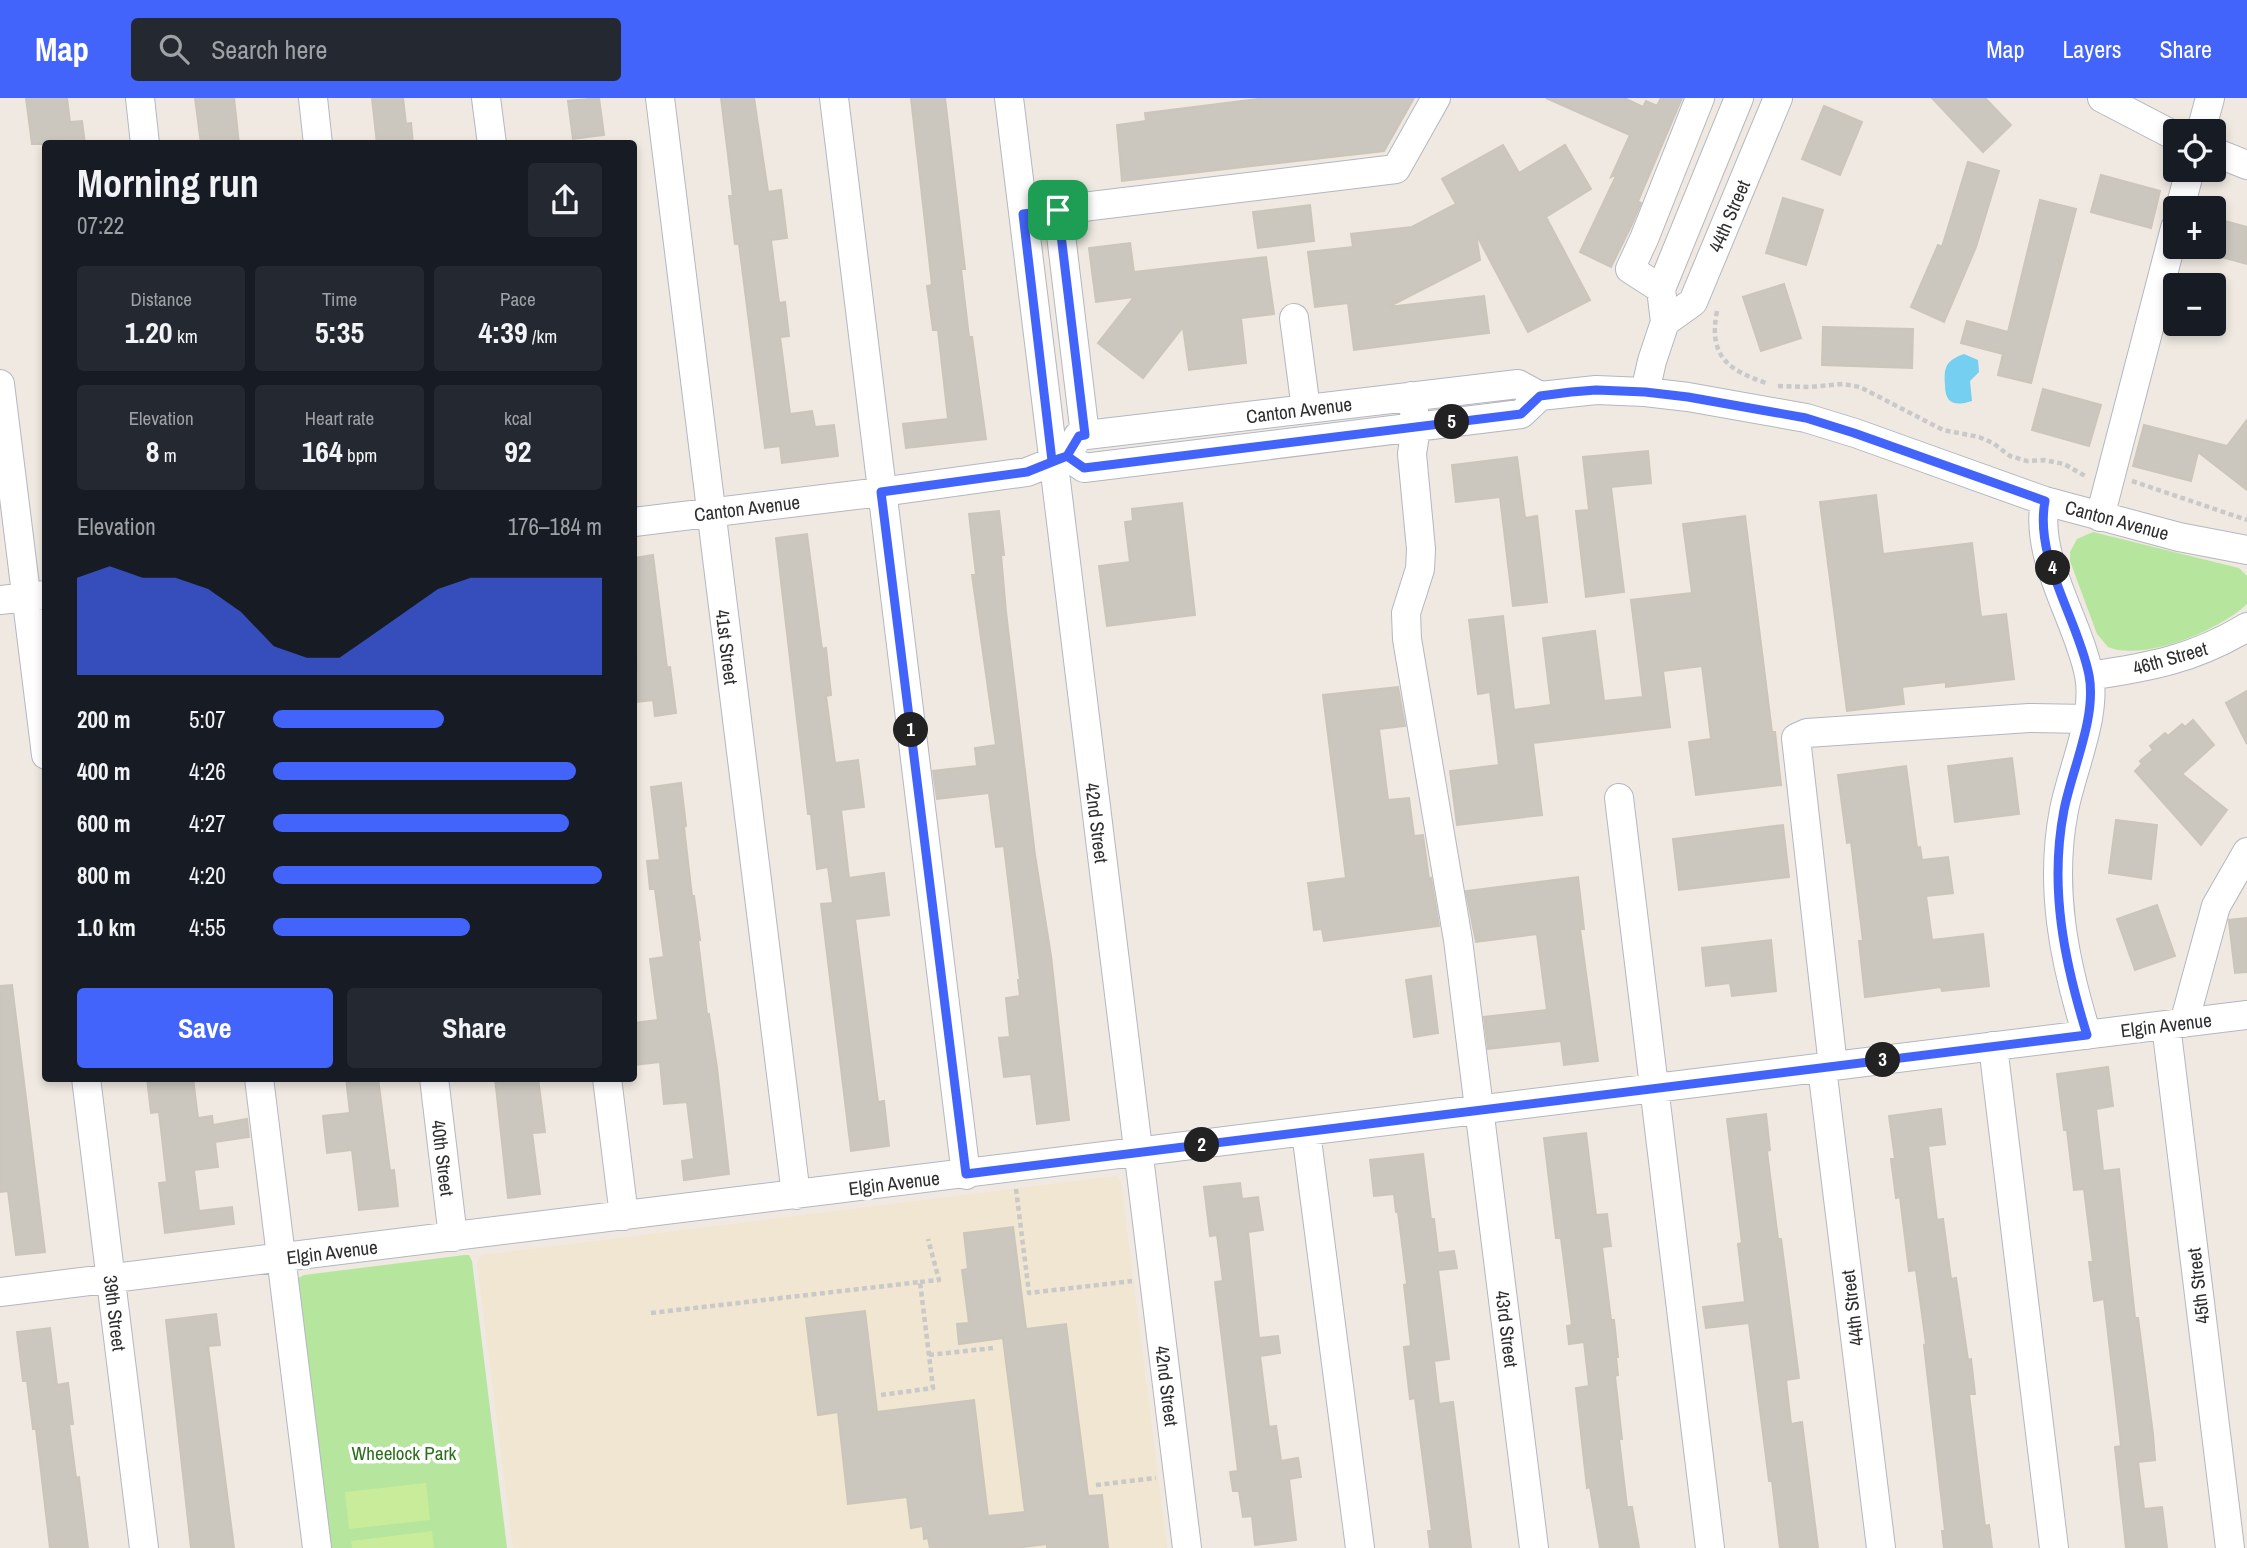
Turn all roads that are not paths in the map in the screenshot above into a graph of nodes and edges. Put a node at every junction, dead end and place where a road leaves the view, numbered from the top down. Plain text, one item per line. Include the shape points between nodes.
1 (140, 98) edge
2 (313, 98) edge
3 (486, 98) edge
4 (660, 98) edge
5 (834, 98) edge
6 (1009, 98) edge
7 (1436, 98) edge
8 (1700, 98) edge
9 (1739, 98) edge
10 (1778, 98) edge
11 (2102, 98) edge
12 (2210, 98) edge
13 (2204, 119) edge
14 (2163, 130) edge
15 (145, 140) edge
16 (318, 140) edge
17 (491, 140) edge
18 (2226, 157) edge
19 (2247, 165) edge
20 (1058, 210) junction
21 (1023, 214) junction
22 (2167, 259) edge
23 (1661, 289) junction
24 (1294, 318) dead end
25 (1665, 322) junction
26 (0, 384) edge
27 (1645, 392) junction
28 (1540, 396) junction
29 (1412, 397) junction
30 (1306, 409) junction
31 (1416, 427) junction
32 (1068, 451) junction
33 (881, 492) junction
34 (2045, 501) junction
35 (710, 512) junction
36 (2100, 517) junction
37 (637, 522) edge
38 (2247, 550) edge
39 (24, 597) edge
40 (2247, 627) edge
41 (2090, 676) junction
42 (2088, 719) junction
43 (42, 726) edge
44 (1619, 797) dead end
45 (2247, 852) edge
46 (2247, 1015) edge
47 (2175, 1024) junction
48 (2087, 1035) junction
49 (1993, 1046) junction
50 (1828, 1067) junction
51 (86, 1082) edge
52 (259, 1082) edge
53 (434, 1082) edge
54 (607, 1082) edge
55 (1654, 1088) junction
56 (1480, 1110) junction
57 (1306, 1132) junction
58 (1138, 1153) junction
59 (966, 1174) junction
60 (796, 1195) junction
61 (624, 1216) junction
62 (453, 1237) junction
63 (281, 1258) junction
64 (110, 1279) junction
65 (0, 1292) edge
66 (144, 1548) edge
67 (317, 1548) edge
68 (1187, 1548) edge
69 (1360, 1548) edge
70 (1534, 1548) edge
71 (1710, 1548) edge
72 (1881, 1548) edge
73 (2054, 1548) edge
74 (2230, 1548) edge

1 - 15 street
2 - 16 street
3 - 17 street
4 - 35 street, 41st Street
5 - 33 street
6 - 21 street, 42nd Street
7 - 20 street via 1396,169
8 - 23 street via 1630,269
9 - 23 street, 44th Street
10 - 25 street, 44th Street via 1693,302
11 - 14 street
12 - 13 street
18 - 19 street
20 - 21 street
20 - 32 street
21 - 32 street, 42nd Street
22 - 36 street
23 - 25 street, 44th Street
24 - 30 street
25 - 27 street, 44th Street
26 - 39 street
27 - 28 street, Canton Avenue via 1596,390
27 - 34 street, Canton Avenue via 1806,418
28 - 29 street, Canton Avenue via 1518,384
28 - 31 street, Canton Avenue via 1521,414
29 - 30 street, Canton Avenue
29 - 31 street, 43rd Street
30 - 32 street, Canton Avenue
31 - 32 street, Canton Avenue via 1084,468
31 - 56 street, 43rd Street via 1412,454 1421,549 1420,569 1406,613 1407,639 1458,940
32 - 33 street, Canton Avenue via 1027,472
32 - 58 street, 42nd Street
33 - 35 street, Canton Avenue
33 - 59 street
34 - 36 street, Canton Avenue
34 - 41 street via 2046,543
35 - 37 street, Canton Avenue
35 - 60 street, 41st Street
36 - 38 street, Canton Avenue
39 - 43 street
40 - 41 street, 46th Street via 2184,657
41 - 42 street
42 - 48 street via 2058,852 2063,941
42 - 50 street, 44th Street via 2029,718 1807,733 1796,738
44 - 55 street
45 - 47 street via 2217,906
46 - 47 street, Elgin Avenue
47 - 48 street, Elgin Avenue
47 - 74 street, 45th Street
48 - 49 street, Elgin Avenue
49 - 50 street, Elgin Avenue
49 - 73 street
50 - 55 street, Elgin Avenue
50 - 72 street, 44th Street
51 - 64 street, 39th Street
52 - 63 street
53 - 62 street, 40th Street
54 - 61 street
55 - 56 street, Elgin Avenue
55 - 71 street
56 - 57 street, Elgin Avenue
56 - 70 street, 43rd Street
57 - 58 street, Elgin Avenue
57 - 69 street
58 - 59 street, Elgin Avenue
58 - 68 street, 42nd Street
59 - 60 street, Elgin Avenue
60 - 61 street, Elgin Avenue
61 - 62 street, Elgin Avenue
62 - 63 street, Elgin Avenue
63 - 64 street, Elgin Avenue
63 - 67 street
64 - 65 street, Elgin Avenue
64 - 66 street, 39th Street

